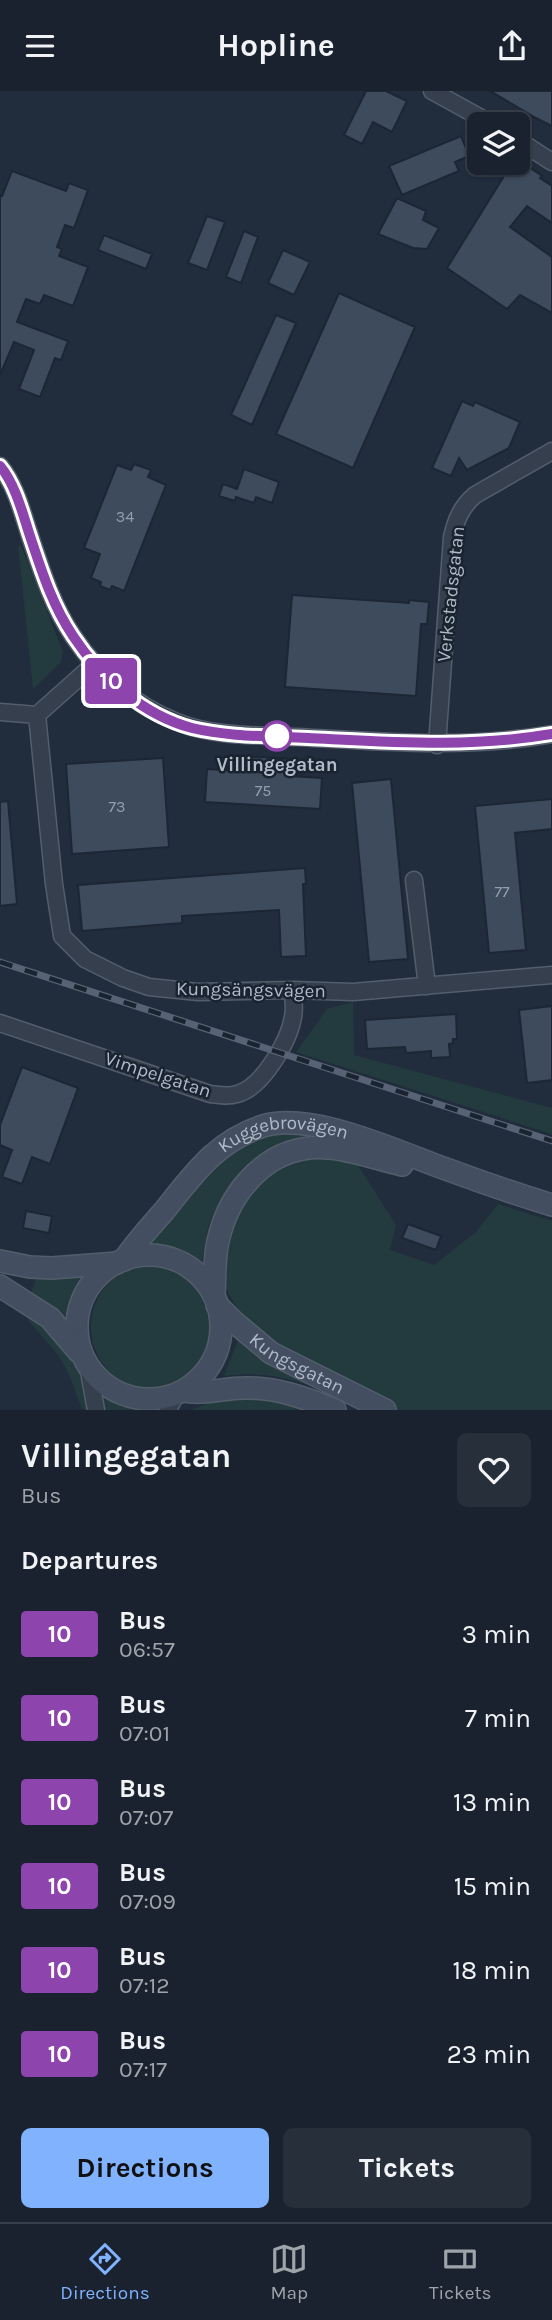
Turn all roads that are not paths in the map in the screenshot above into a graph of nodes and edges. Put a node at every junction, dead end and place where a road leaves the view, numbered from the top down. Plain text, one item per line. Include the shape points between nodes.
1 (432, 91) edge
2 (470, 112) edge
3 (530, 148) edge
4 (552, 162) edge
5 (552, 451) edge
6 (0, 465) edge
7 (93, 664) junction
8 (0, 712) edge
9 (37, 715) junction
10 (552, 734) edge
11 (437, 745) junction
12 (414, 880) dead end
13 (552, 975) edge
14 (427, 986) junction
15 (293, 990) junction
16 (0, 1023) edge
17 (489, 1185) junction
18 (552, 1205) edge
19 (0, 1261) edge
20 (120, 1261) junction
21 (0, 1286) edge
22 (216, 1300) junction
23 (86, 1363) junction
24 (176, 1398) edge
25 (96, 1410) edge
26 (335, 1410) edge
27 (385, 1410) edge

1 - 2 street
3 - 4 street
5 - 11 street, Verkstadsgatan via 475,495 455,524
6 - 7 street via 19,503 50,594
7 - 9 street
7 - 11 street via 142,706 192,728
8 - 9 street
9 - 15 street, Kungsängsvägen via 62,936 85,959 149,987 198,992
10 - 11 street
12 - 14 street
13 - 14 street, Kungsängsvägen
14 - 15 street, Kungsängsvägen via 353,992
15 - 16 street, Vimpelgatan via 294,1015 287,1040 259,1080 240,1094 226,1096
17 - 18 main road, Kuggebrovägen
17 - 20 main road, Kuggebrovägen via 342,1132 291,1122 263,1126 206,1158
17 - 22 main road, Kuggebrovägen via 328,1147 285,1155 257,1170 234,1199 218,1242
19 - 20 main road via 52,1268
20 - 22 main road via 149,1255 174,1259 199,1275
20 - 23 main road via 97,1277 81,1304 77,1331
21 - 23 main road via 50,1318
22 - 24 main road via 221,1333 213,1361 205,1374
22 - 27 main road, Kungsgatan via 271,1353
23 - 24 main road via 99,1380 123,1395 148,1400
23 - 25 street
24 - 26 main road, Kungsgatan via 243,1388 302,1396

